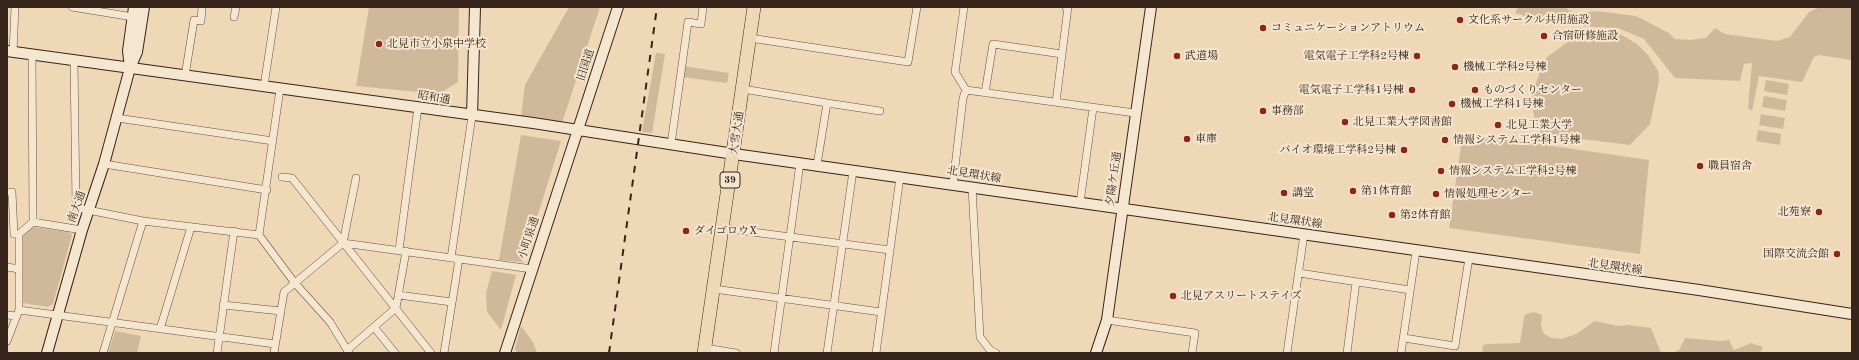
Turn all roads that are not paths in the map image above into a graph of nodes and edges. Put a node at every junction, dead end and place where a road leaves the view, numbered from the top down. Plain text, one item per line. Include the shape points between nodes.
1 (15, 7) edge
2 (72, 7) edge
3 (144, 7) edge
4 (202, 7) edge
5 (236, 7) edge
6 (276, 7) edge
7 (475, 7) edge
8 (618, 7) edge
9 (703, 7) edge
10 (754, 7) edge
11 (917, 7) edge
12 (964, 7) edge
13 (1066, 7) edge
14 (1151, 7) edge
15 (85, 8) edge
16 (134, 12) edge
17 (234, 17) dead end
18 (750, 38) junction
19 (10, 46) edge
20 (32, 54) junction
21 (1062, 54) junction
22 (74, 61) junction
23 (130, 68) junction
24 (185, 76) junction
25 (264, 86) junction
26 (280, 88) junction
27 (743, 90) junction
28 (966, 90) junction
29 (985, 93) junction
30 (1056, 102) junction
31 (827, 103) junction
32 (418, 107) junction
33 (1093, 108) junction
34 (880, 111) dead end
35 (1136, 113) junction
36 (472, 116) junction
37 (117, 118) junction
38 (577, 130) junction
39 (273, 142) junction
40 (671, 144) junction
41 (734, 154) junction
42 (800, 162) junction
43 (104, 164) junction
44 (817, 165) junction
45 (853, 171) junction
46 (282, 177) dead end
47 (900, 177) junction
48 (356, 178) dead end
49 (953, 184) junction
50 (972, 187) junction
51 (267, 190) junction
52 (7, 192) edge
53 (1080, 203) junction
54 (1121, 208) junction
55 (89, 210) junction
56 (143, 221) junction
57 (33, 222) junction
58 (191, 227) junction
59 (722, 228) junction
60 (82, 230) junction
61 (234, 231) junction
62 (19, 234) junction
63 (1304, 234) junction
64 (259, 235) junction
65 (789, 237) junction
66 (343, 243) junction
67 (843, 244) junction
68 (402, 250) junction
69 (890, 250) junction
70 (1416, 251) junction
71 (451, 258) junction
72 (1469, 258) junction
73 (459, 259) junction
74 (7, 267) edge
75 (19, 269) junction
76 (532, 269) junction
77 (1299, 273) junction
78 (294, 282) junction
79 (1356, 282) junction
80 (714, 289) junction
81 (1410, 290) junction
82 (398, 295) junction
83 (782, 298) junction
84 (452, 302) junction
85 (224, 304) junction
86 (835, 306) junction
87 (396, 308) junction
88 (281, 311) junction
89 (881, 312) junction
90 (18, 313) junction
91 (7, 314) edge
92 (1852, 314) edge
93 (59, 315) junction
94 (1107, 320) junction
95 (112, 322) junction
96 (374, 326) junction
97 (160, 329) junction
98 (219, 336) junction
99 (1404, 338) junction
100 (7, 341) edge
101 (276, 350) edge
102 (348, 351) edge
103 (705, 351) edge
104 (47, 353) edge
105 (103, 353) edge
106 (217, 353) edge
107 (395, 353) edge
108 (431, 353) edge
109 (444, 353) edge
110 (505, 353) edge
111 (736, 353) edge
112 (774, 353) edge
113 (827, 353) edge
114 (876, 353) edge
115 (996, 353) edge
116 (1096, 353) edge
117 (1192, 353) edge
118 (1287, 353) edge
119 (1347, 353) edge
120 (1401, 353) edge

1 - 19 street
2 - 15 street
3 - 23 main road, 南大通 via 137,52
4 - 24 street via 201,21 194,20
5 - 17 street
6 - 25 street
7 - 36 main road
8 - 38 main road, 旧国道
9 - 40 street via 701,24 688,22
10 - 18 highway, 大雪大通 / 39
11 - 18 street via 908,62
12 - 28 street via 955,72
13 - 21 street
14 - 35 main road, 夕陽ケ丘通
15 - 16 street
16 - 23 main road, 南大通 via 128,51
18 - 27 highway, 大雪大通 / 39
19 - 20 main road, 昭和通
20 - 22 main road, 昭和通
20 - 57 street
21 - 29 street via 993,44
21 - 30 street
22 - 23 main road, 昭和通
22 - 55 street via 76,205 78,208
23 - 24 main road, 昭和通
23 - 37 main road, 南大通
24 - 25 main road, 昭和通
25 - 26 main road, 昭和通
26 - 32 main road, 昭和通
26 - 39 street
27 - 31 street
27 - 41 highway, 大雪大通 / 39
28 - 29 street
28 - 49 street
29 - 30 street
30 - 33 street
31 - 34 street
31 - 44 street
32 - 36 main road, 昭和通
32 - 68 street
33 - 35 street
33 - 53 street
35 - 54 main road, 夕陽ケ丘通
36 - 38 main road, 昭和通
36 - 71 street
37 - 39 street
37 - 43 main road, 南大通
38 - 40 main road, 昭和通
38 - 76 main road, 小町泉通
39 - 51 street
40 - 41 main road, 昭和通
41 - 42 main road, 北見環状線
41 - 59 highway, 大雪大通 / 39
42 - 44 main road, 北見環状線
42 - 65 street
43 - 51 street
43 - 55 main road, 南大通
44 - 45 main road, 北見環状線
45 - 47 main road, 北見環状線
45 - 67 street
46 - 66 street via 292,178
47 - 49 main road, 北見環状線
47 - 69 street
48 - 66 street
49 - 50 main road, 北見環状線
50 - 53 main road, 北見環状線
50 - 115 street via 980,337 990,350
51 - 64 street
52 - 62 street via 12,192 14,234
53 - 54 main road, 北見環状線
54 - 63 main road, 北見環状線
54 - 94 main road, 夕陽ケ丘通
55 - 56 street
55 - 60 main road, 南大通
56 - 58 street
56 - 95 street
57 - 60 street
57 - 62 street
58 - 61 street
58 - 97 street
59 - 65 street
59 - 80 highway, 大雪大通 / 39
60 - 93 main road, 南大通
61 - 64 street
61 - 85 street
62 - 75 street
63 - 70 main road, 北見環状線
63 - 77 street
64 - 78 street
65 - 67 street
65 - 83 street
66 - 68 street
66 - 78 street
66 - 87 street
67 - 69 street
67 - 86 street
68 - 71 street
68 - 82 street
69 - 89 street
70 - 72 main road, 北見環状線
70 - 81 street
71 - 73 street
72 - 92 main road, 北見環状線
72 - 99 street via 1455,346
73 - 76 street
73 - 84 street
74 - 75 street
75 - 90 street
76 - 110 main road, 小町泉通
77 - 79 street
77 - 118 street
78 - 88 street via 284,292
78 - 102 street via 330,322
79 - 81 street
79 - 119 street
80 - 83 street
80 - 103 highway, 大雪大通 / 39
81 - 99 street
82 - 84 street
82 - 87 street
83 - 86 street
83 - 112 street
84 - 109 street
85 - 88 street
85 - 98 street
86 - 89 street
86 - 113 street
87 - 96 street
87 - 108 street
88 - 101 street
89 - 114 street
90 - 91 street
90 - 93 street
90 - 100 street
93 - 95 street
93 - 104 main road, 南大通
94 - 116 main road, 夕陽ケ丘通
94 - 117 street via 1195,333
95 - 97 street
95 - 105 street
96 - 102 street
96 - 107 street
97 - 98 street
98 - 101 street
98 - 106 street
99 - 120 street
103 - 111 street

